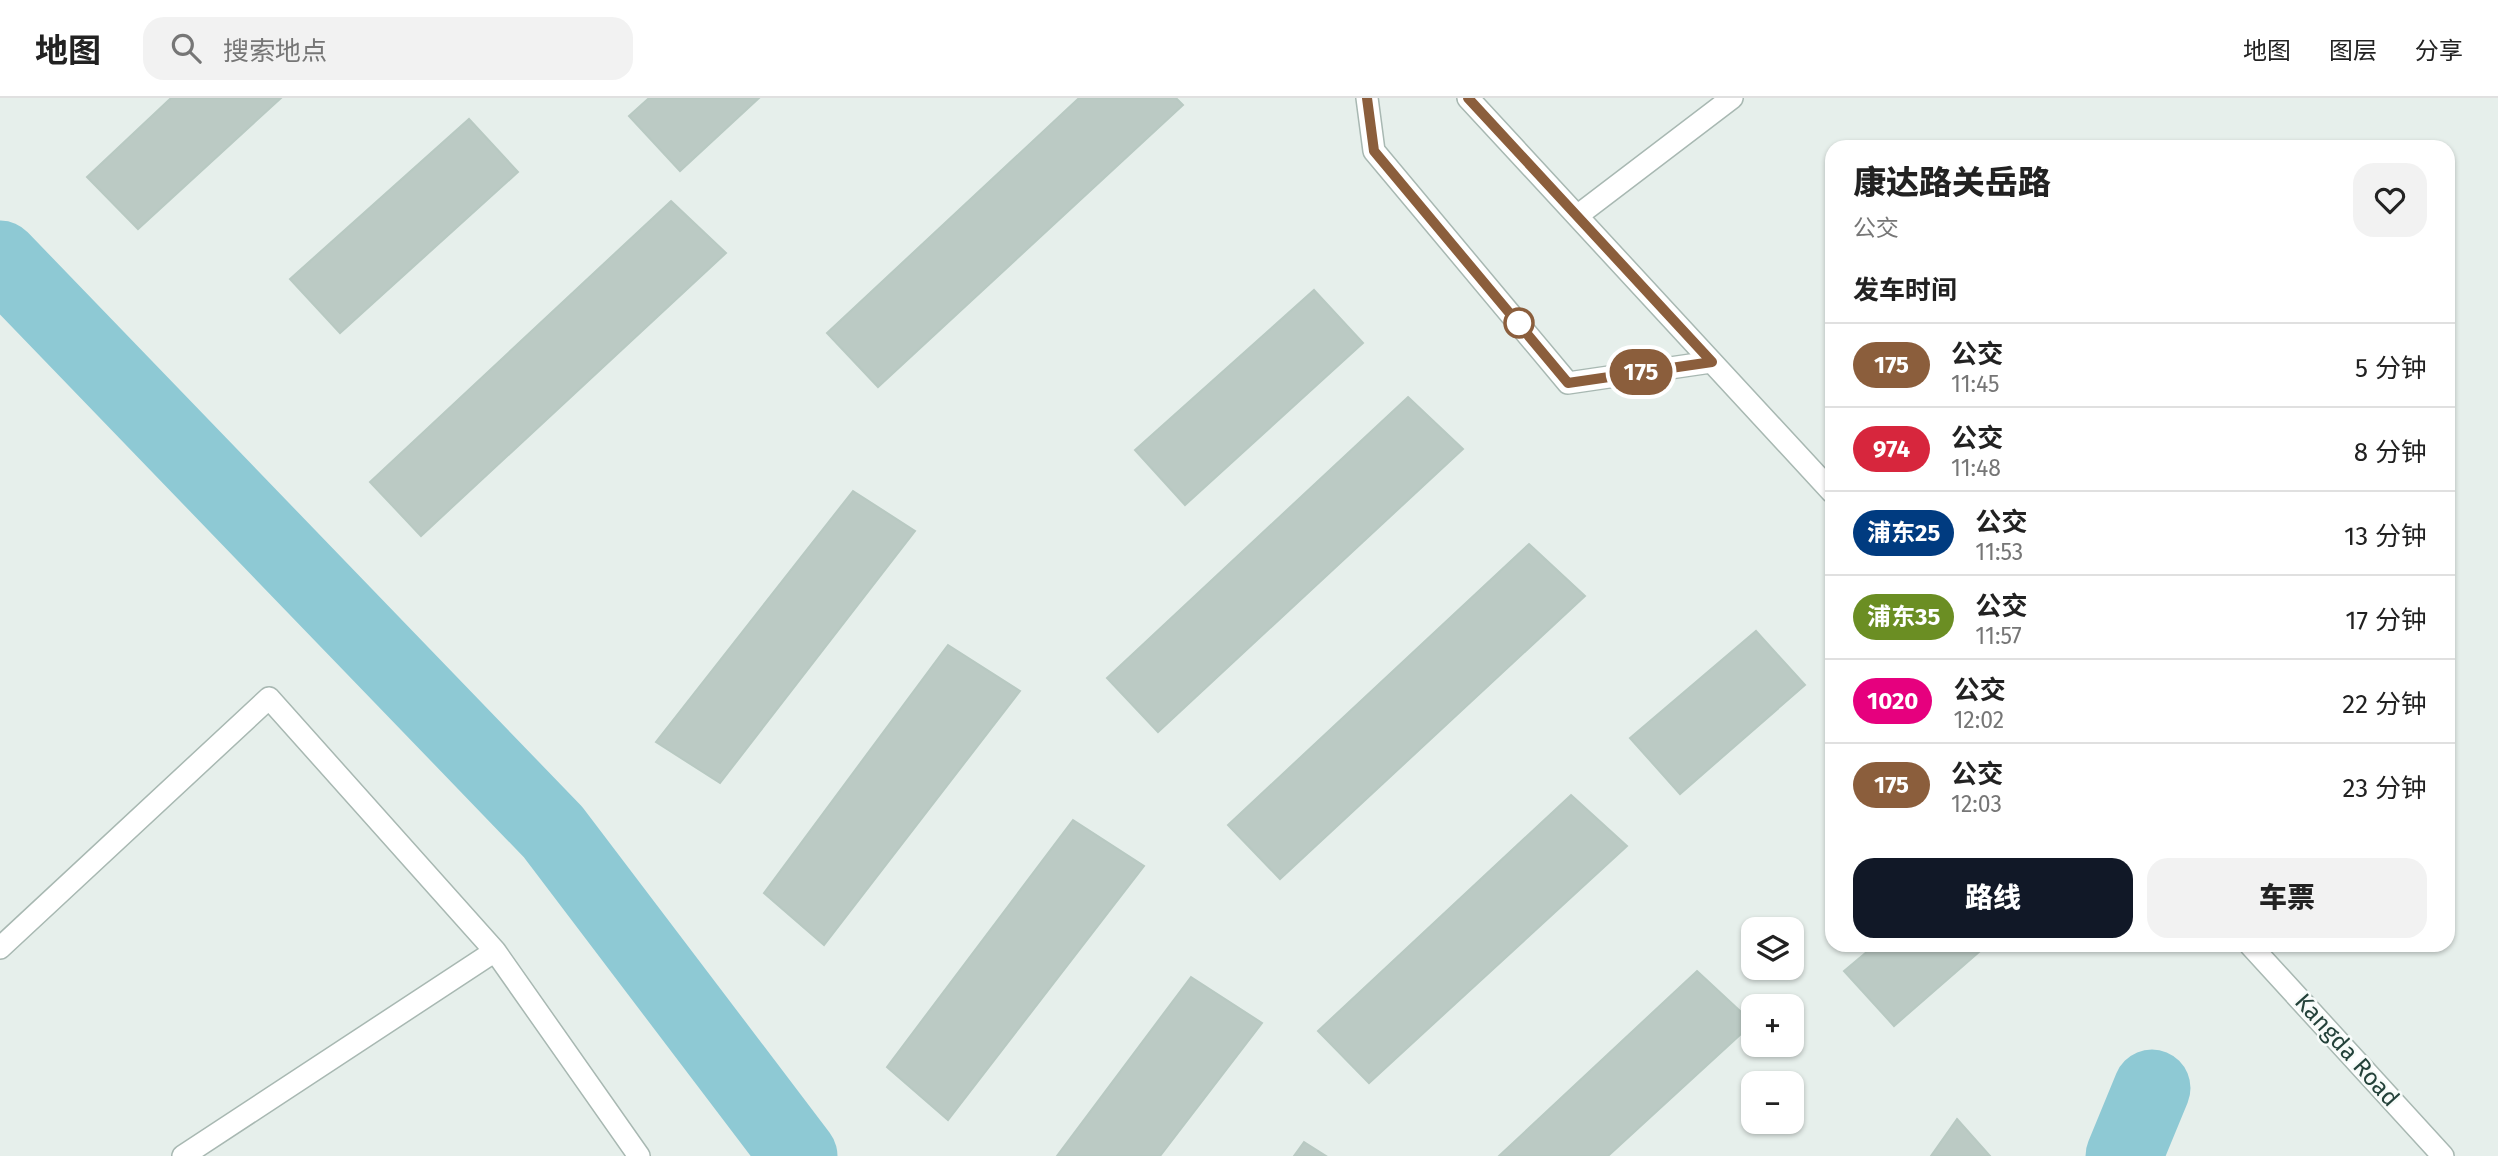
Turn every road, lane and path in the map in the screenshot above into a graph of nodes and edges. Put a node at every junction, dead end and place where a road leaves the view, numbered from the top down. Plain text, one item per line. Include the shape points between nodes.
1 (1367, 98) edge
2 (1468, 98) edge
3 (1731, 98) edge
4 (1577, 216) junction
5 (1712, 362) junction
6 (1825, 484) edge
7 (0, 948) edge
8 (495, 951) junction
9 (2256, 952) edge
10 (183, 1156) edge
11 (639, 1156) edge
12 (2443, 1156) edge

1 - 5 street via 1374,151 1568,383
2 - 4 street
3 - 4 street
4 - 5 street
5 - 6 street
7 - 8 street via 269,698
8 - 10 street
8 - 11 street
9 - 12 street, Kangda Road

